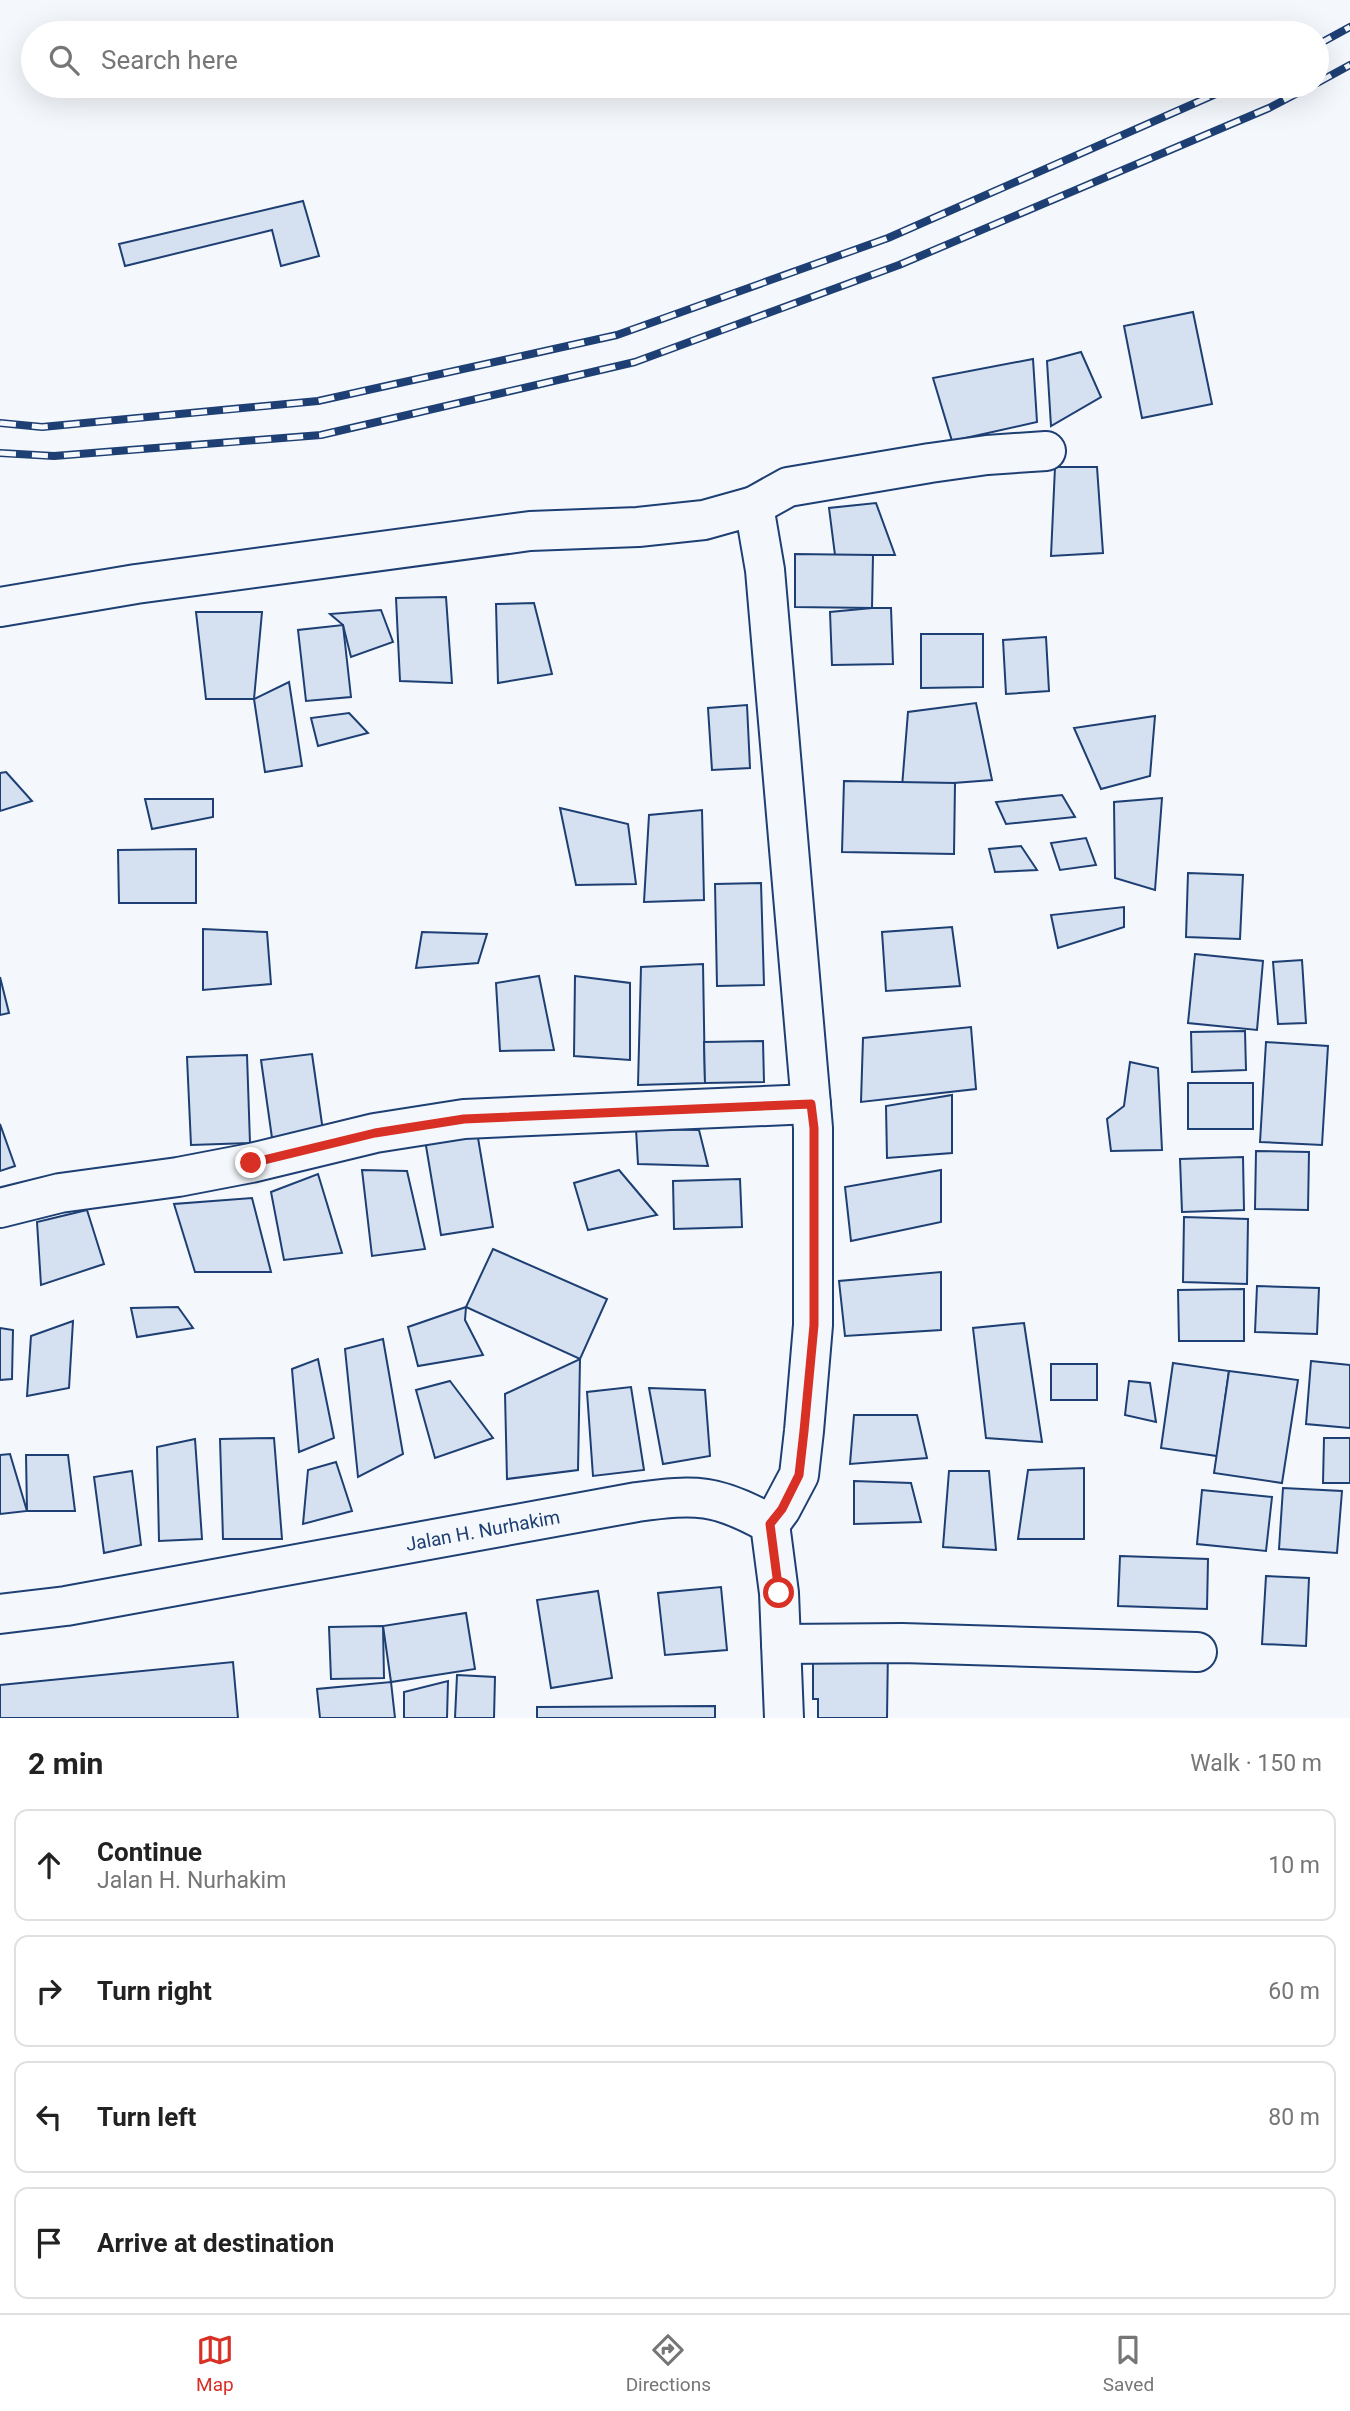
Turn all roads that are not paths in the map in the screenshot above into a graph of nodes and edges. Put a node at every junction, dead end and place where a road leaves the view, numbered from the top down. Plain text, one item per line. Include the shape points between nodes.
1 (1046, 451) dead end
2 (754, 506) junction
3 (0, 607) edge
4 (811, 1104) junction
5 (0, 1208) edge
6 (770, 1524) junction
7 (0, 1614) edge
8 (781, 1644) junction
9 (1198, 1652) dead end
10 (785, 1718) edge

1 - 2 street via 941,461 801,484
2 - 3 street via 704,520 530,531
2 - 4 street via 765,570
4 - 5 street via 464,1119
4 - 6 street via 814,1325 804,1431 799,1475
6 - 7 street, Jalan H. Nurhakim via 740,1507 709,1498 660,1499
6 - 8 street
8 - 9 street
8 - 10 street

